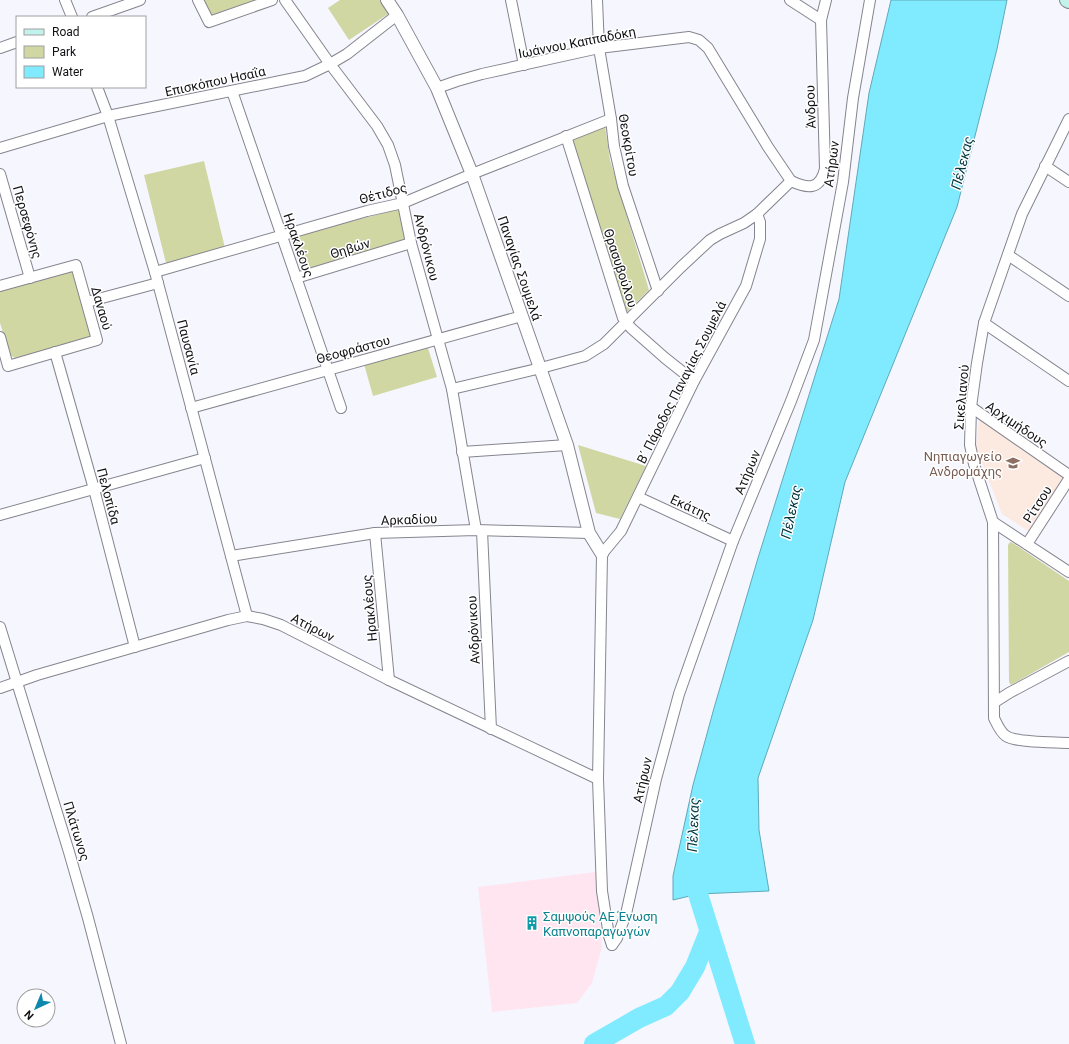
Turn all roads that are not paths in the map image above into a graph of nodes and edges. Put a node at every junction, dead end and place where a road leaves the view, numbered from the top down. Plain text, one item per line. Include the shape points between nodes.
1 (65, 0) edge
2 (140, 0) edge
3 (198, 0) edge
4 (272, 0) edge
5 (285, 0) edge
6 (387, 0) edge
7 (511, 0) edge
8 (597, 0) edge
9 (790, 0) edge
10 (826, 0) edge
11 (870, 0) edge
12 (398, 15) junction
13 (72, 16) edge
14 (95, 16) edge
15 (821, 20) junction
16 (16, 42) edge
17 (0, 48) edge
18 (599, 48) junction
19 (330, 64) junction
20 (524, 65) junction
21 (97, 88) edge
22 (437, 88) junction
23 (232, 91) junction
24 (108, 116) junction
25 (611, 119) junction
26 (1069, 119) edge
27 (566, 136) junction
28 (0, 148) edge
29 (1045, 166) junction
30 (0, 174) edge
31 (472, 174) junction
32 (791, 181) junction
33 (1069, 182) edge
34 (403, 203) junction
35 (757, 214) junction
36 (281, 235) junction
37 (411, 243) junction
38 (1008, 255) junction
39 (155, 272) junction
40 (30, 278) junction
41 (296, 278) junction
42 (158, 283) junction
43 (0, 286) edge
44 (658, 290) junction
45 (1069, 296) edge
46 (87, 302) junction
47 (522, 316) junction
48 (626, 322) junction
49 (984, 323) junction
50 (0, 337) edge
51 (437, 340) junction
52 (55, 352) junction
53 (541, 368) junction
54 (328, 370) junction
55 (694, 381) junction
56 (1069, 381) edge
57 (452, 390) junction
58 (191, 408) junction
59 (341, 408) dead end
60 (971, 408) junction
61 (567, 445) junction
62 (462, 452) junction
63 (205, 458) junction
64 (1069, 475) edge
65 (1069, 479) edge
66 (94, 489) junction
67 (638, 497) junction
68 (0, 515) edge
69 (993, 522) junction
70 (479, 530) junction
71 (375, 533) junction
72 (589, 533) junction
73 (733, 541) junction
74 (1027, 544) junction
75 (602, 554) junction
76 (231, 556) junction
77 (1069, 572) edge
78 (248, 616) junction
79 (0, 627) edge
80 (134, 647) junction
81 (1069, 661) edge
82 (389, 680) junction
83 (17, 682) junction
84 (0, 688) edge
85 (995, 702) junction
86 (491, 729) junction
87 (1069, 743) edge
88 (598, 779) junction
89 (121, 1044) edge

1 - 13 street
2 - 14 street
3 - 4 street via 209,22
5 - 19 street, Ανδρόνικου
6 - 12 street, Παναγίας Σουμελά
7 - 20 street
8 - 18 street, Θεοκρίτου
9 - 15 street
10 - 15 street, Άνδρου
11 - 73 street, Ατήρων via 853,98 843,182 814,340
12 - 19 street, Επισκόπου Ησαΐα
12 - 22 street, Παναγίας Σουμελά
15 - 32 street, Άνδρου via 825,169 816,185 803,186
16 - 17 street
18 - 20 street, Ιωάννου Καππαδόκη
18 - 25 street, Θεοκρίτου
18 - 32 street, Ιωάννου Καππαδόκη via 690,37 699,40 708,48
19 - 23 street, Επισκόπου Ησαΐα via 305,76
19 - 34 street, Ανδρόνικου via 377,126 388,145
20 - 22 street, Ιωάννου Καππαδόκη
21 - 24 street, Παυσανία
22 - 31 street, Παναγίας Σουμελά
23 - 24 street, Επισκόπου Ησαΐα
23 - 36 street, Ηρακλέους
24 - 28 street, Επισκόπου Ησαΐα
24 - 39 street, Παυσανία
25 - 27 street, Θέτιδος
25 - 44 street, Θεοκρίτου via 623,186
26 - 29 street, Σικελιανού
27 - 31 street, Θέτιδος
27 - 48 street, Θρασυβούλου via 619,309
29 - 33 street
29 - 38 street, Σικελιανού via 1022,214
30 - 40 street, Περσεφόνης
31 - 34 street, Θέτιδος
31 - 47 street, Παναγίας Σουμελά
32 - 35 street
34 - 36 street, Θέτιδος via 367,210
34 - 37 street, Ανδρόνικου
35 - 44 street via 710,240
35 - 55 street, Β΄ Πάροδος Παναγίας Σουμελά via 760,222 760,239 746,286
36 - 39 street, Θέτιδος
36 - 41 street, Ηρακλέους
37 - 41 street, Θηβών
37 - 51 street, Ανδρόνικου
38 - 45 street
38 - 49 street, Σικελιανού
39 - 42 street, Παυσανία
40 - 43 street, Δαναού
40 - 46 street, Δαναού via 76,265
41 - 54 street, Ηρακλέους
42 - 46 street
42 - 58 street, Παυσανία
44 - 48 street
46 - 52 street, Δαναού via 98,340
47 - 51 street, Θεοφράστου
47 - 53 street, Παναγίας Σουμελά
48 - 53 street via 604,344 585,356
48 - 55 street, Θρασυβούλου
49 - 56 street
49 - 60 street, Σικελιανού
50 - 52 street, Δαναού via 8,366
51 - 54 street, Θεοφράστου
51 - 57 street, Ανδρόνικου
52 - 66 street, Πελοπίδα
53 - 57 street
53 - 61 street, Παναγίας Σουμελά
54 - 58 street, Θεοφράστου
54 - 59 street, Ηρακλέους
55 - 67 street, Β΄ Πάροδος Παναγίας Σουμελά
57 - 62 street, Ανδρόνικου
58 - 63 street, Παυσανία
60 - 64 street, Αρχιμήδους
60 - 69 street, Σικελιανού via 970,446
61 - 62 street
61 - 72 street, Παναγίας Σουμελά
62 - 70 street, Ανδρόνικου
63 - 66 street
63 - 76 street, Παυσανία
65 - 74 street, Ρίτσου
66 - 68 street
66 - 80 street, Πελοπίδα
67 - 73 street, Εκάτης
67 - 75 street, Β΄ Πάροδος Παναγίας Σουμελά via 621,531
69 - 74 street
69 - 85 street, Σικελιανού
70 - 71 street, Αρκαδίου
70 - 72 street, Αρκαδίου
70 - 86 street, Ανδρόνικου
71 - 76 street, Αρκαδίου
71 - 82 street, Ηρακλέους
72 - 75 street, Παναγίας Σουμελά
73 - 88 street, Ατήρων via 679,694 656,779 626,914 612,945 602,891
74 - 77 street
75 - 88 street
76 - 78 street, Παυσανία
78 - 80 street, Ατήρων
78 - 82 street, Ατήρων via 281,626
79 - 83 street, Πλάτωνος
80 - 83 street, Ατήρων
81 - 85 street
82 - 86 street, Ατήρων
83 - 84 street, Ατήρων
83 - 89 street, Πλάτωνος via 74,866
85 - 87 street, Σικελιανού via 994,718 1007,736 1017,740
86 - 88 street, Ατήρων

